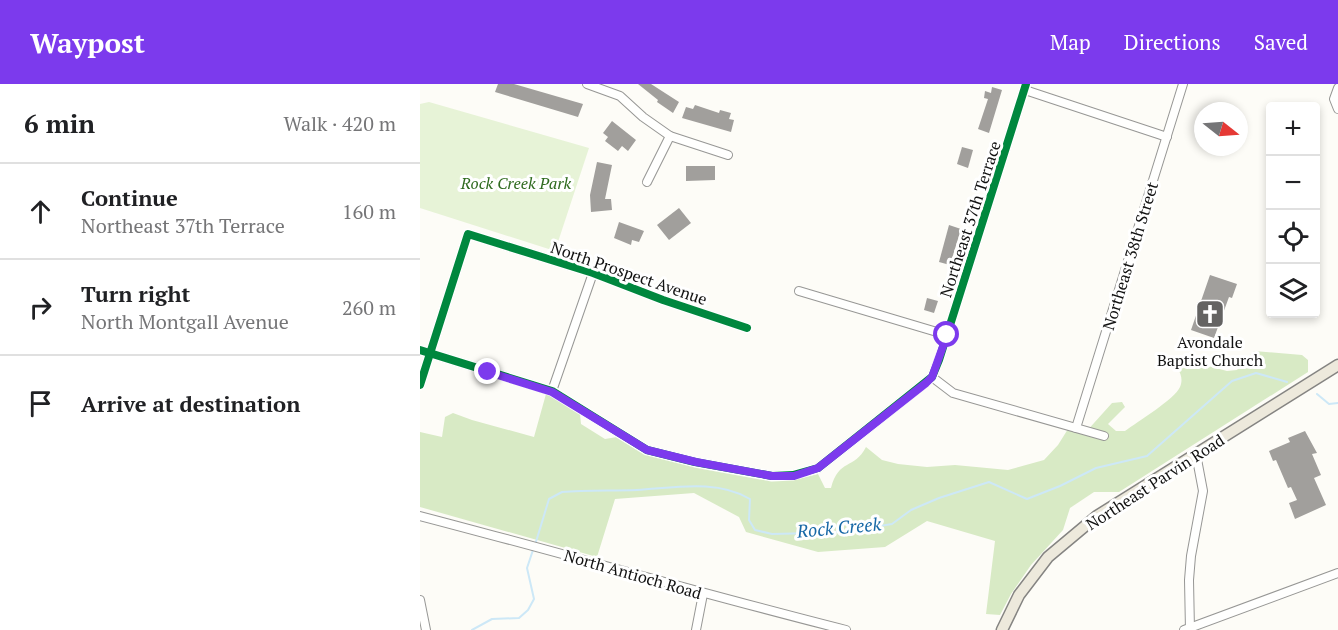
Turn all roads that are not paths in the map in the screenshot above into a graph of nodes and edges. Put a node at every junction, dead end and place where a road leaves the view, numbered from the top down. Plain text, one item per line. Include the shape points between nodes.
1 (587, 84) edge
2 (1183, 84) edge
3 (1026, 87) edge
4 (1338, 87) edge
5 (1336, 107) edge
6 (670, 136) junction
7 (1167, 136) junction
8 (728, 155) dead end
9 (647, 183) dead end
10 (593, 273) junction
11 (799, 291) dead end
12 (747, 328) dead end
13 (947, 335) junction
14 (420, 351) edge
15 (431, 354) junction
16 (1338, 365) edge
17 (932, 377) junction
18 (420, 385) edge
19 (552, 392) junction
20 (1076, 428) junction
21 (1104, 436) dead end
22 (1196, 454) junction
23 (420, 516) edge
24 (1338, 573) edge
25 (703, 594) junction
26 (420, 600) edge
27 (426, 630) edge
28 (696, 630) edge
29 (846, 630) edge
30 (1002, 630) edge
31 (1188, 630) edge

1 - 6 street via 620,96
2 - 7 street, Northeast 38th Street
3 - 7 street
3 - 13 street, Northeast 37th Terrace
4 - 5 street
6 - 8 street
6 - 9 street
7 - 20 street, Northeast 38th Street
10 - 12 street, North Prospect Avenue
10 - 15 street, North Prospect Avenue via 468,234
10 - 19 street
11 - 13 street
13 - 17 street, Northeast 37th Terrace
14 - 15 street
15 - 18 street
15 - 19 street
16 - 22 main road, Northeast Parvin Road
17 - 19 street via 818,468 772,476 647,450
17 - 20 street via 953,393
20 - 21 street
22 - 30 main road, Northeast Parvin Road via 1097,516 1048,558 1019,595
22 - 31 street via 1203,491 1191,556
23 - 25 street, North Antioch Road
24 - 31 street
25 - 28 street
25 - 29 street, North Antioch Road
26 - 27 street

